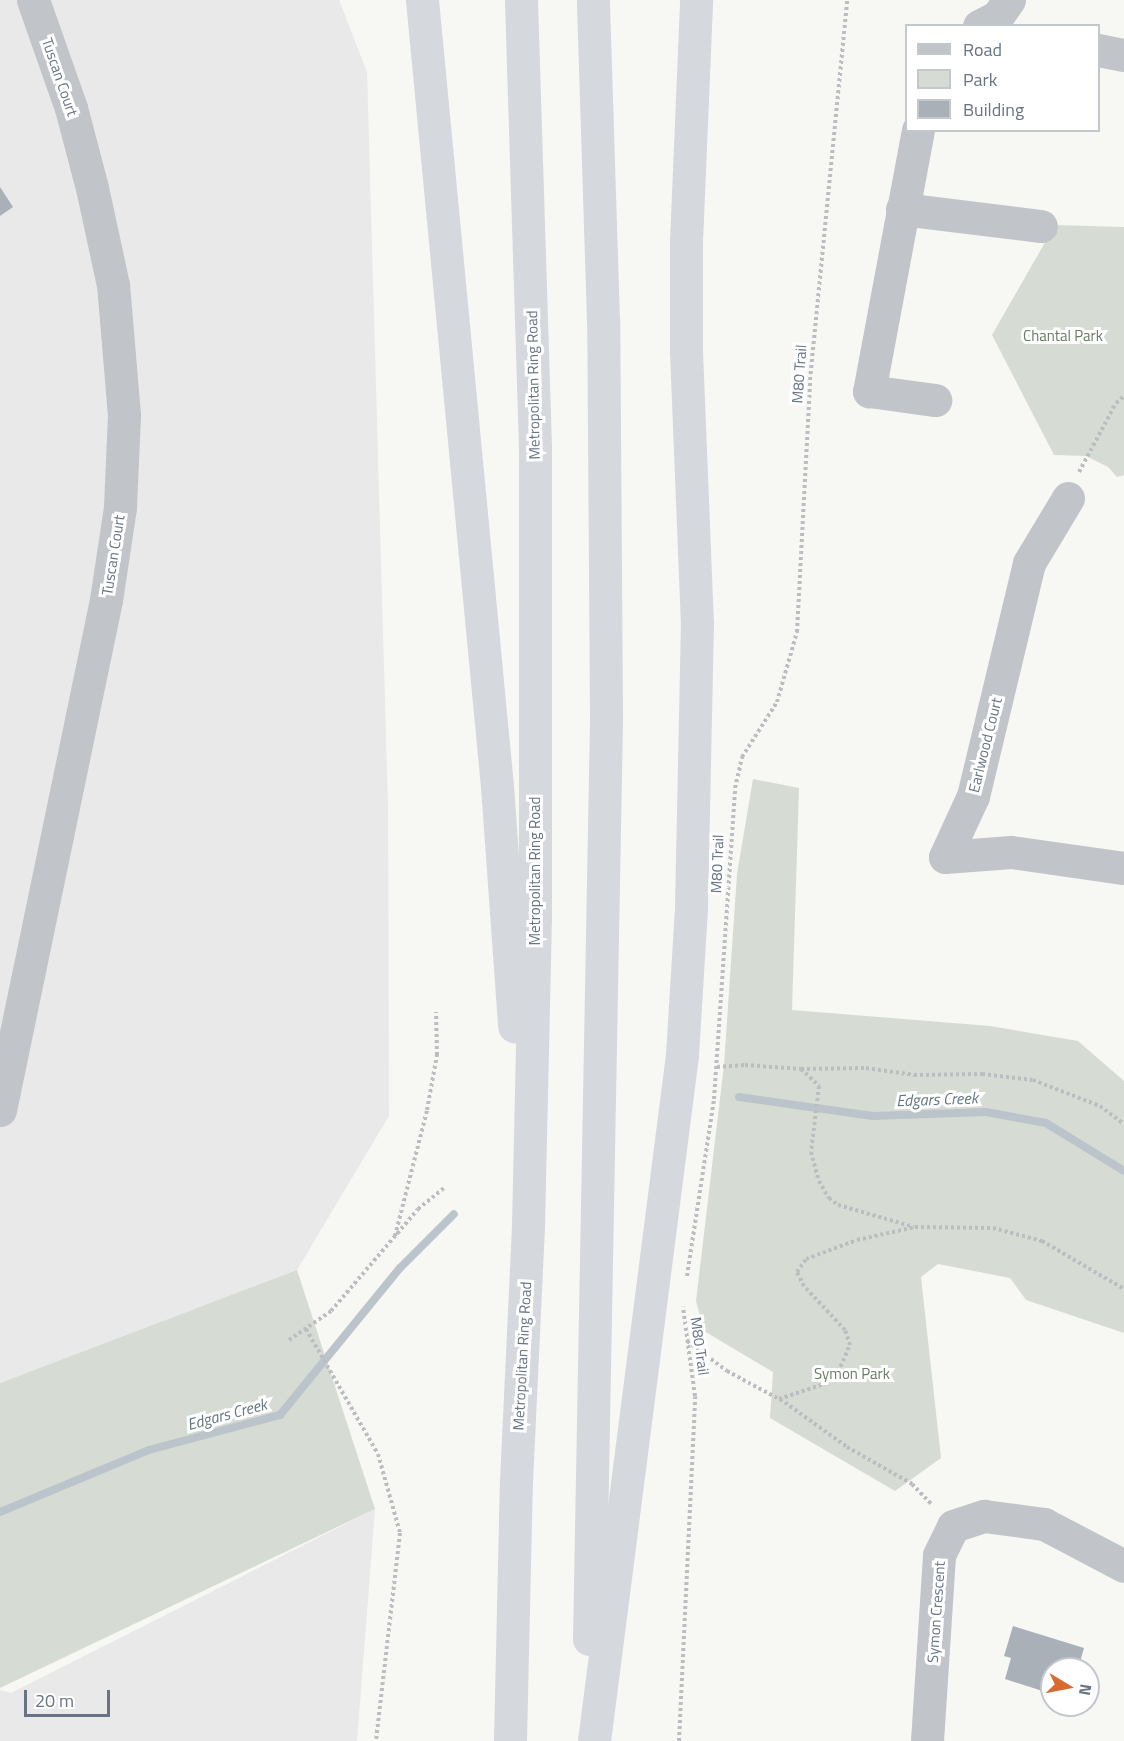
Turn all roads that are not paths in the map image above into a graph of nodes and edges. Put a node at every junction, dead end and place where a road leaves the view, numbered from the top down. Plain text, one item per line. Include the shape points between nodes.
1 (33, 0) edge
2 (422, 0) edge
3 (521, 0) edge
4 (593, 0) edge
5 (696, 0) edge
6 (1100, 50) edge
7 (1124, 55) edge
8 (918, 132) edge
9 (902, 209) junction
10 (1041, 226) dead end
11 (935, 400) dead end
12 (1068, 498) road end
13 (1124, 868) edge
14 (0, 1110) edge
15 (528, 1225) junction
16 (1124, 1566) edge
17 (510, 1741) edge
18 (588, 1741) edge
19 (594, 1741) edge
20 (927, 1741) edge

1 - 14 street, Tuscan Court via 71,108 92,188 113,285 124,415 120,507 106,600
2 - 15 highway via 497,786
3 - 15 highway, Metropolitan Ring Road via 535,471 535,916
4 - 18 highway via 603,321 606,727
5 - 19 highway via 686,242 686,352 697,625 690,919 682,1055
6 - 7 street
8 - 9 street
9 - 10 street
9 - 11 street via 869,392
12 - 13 street, Earlwood Court via 1029,562 973,796 945,857 1011,852
15 - 17 highway, Metropolitan Ring Road
16 - 20 street, Symon Crescent via 1044,1524 984,1516 953,1526 939,1555

